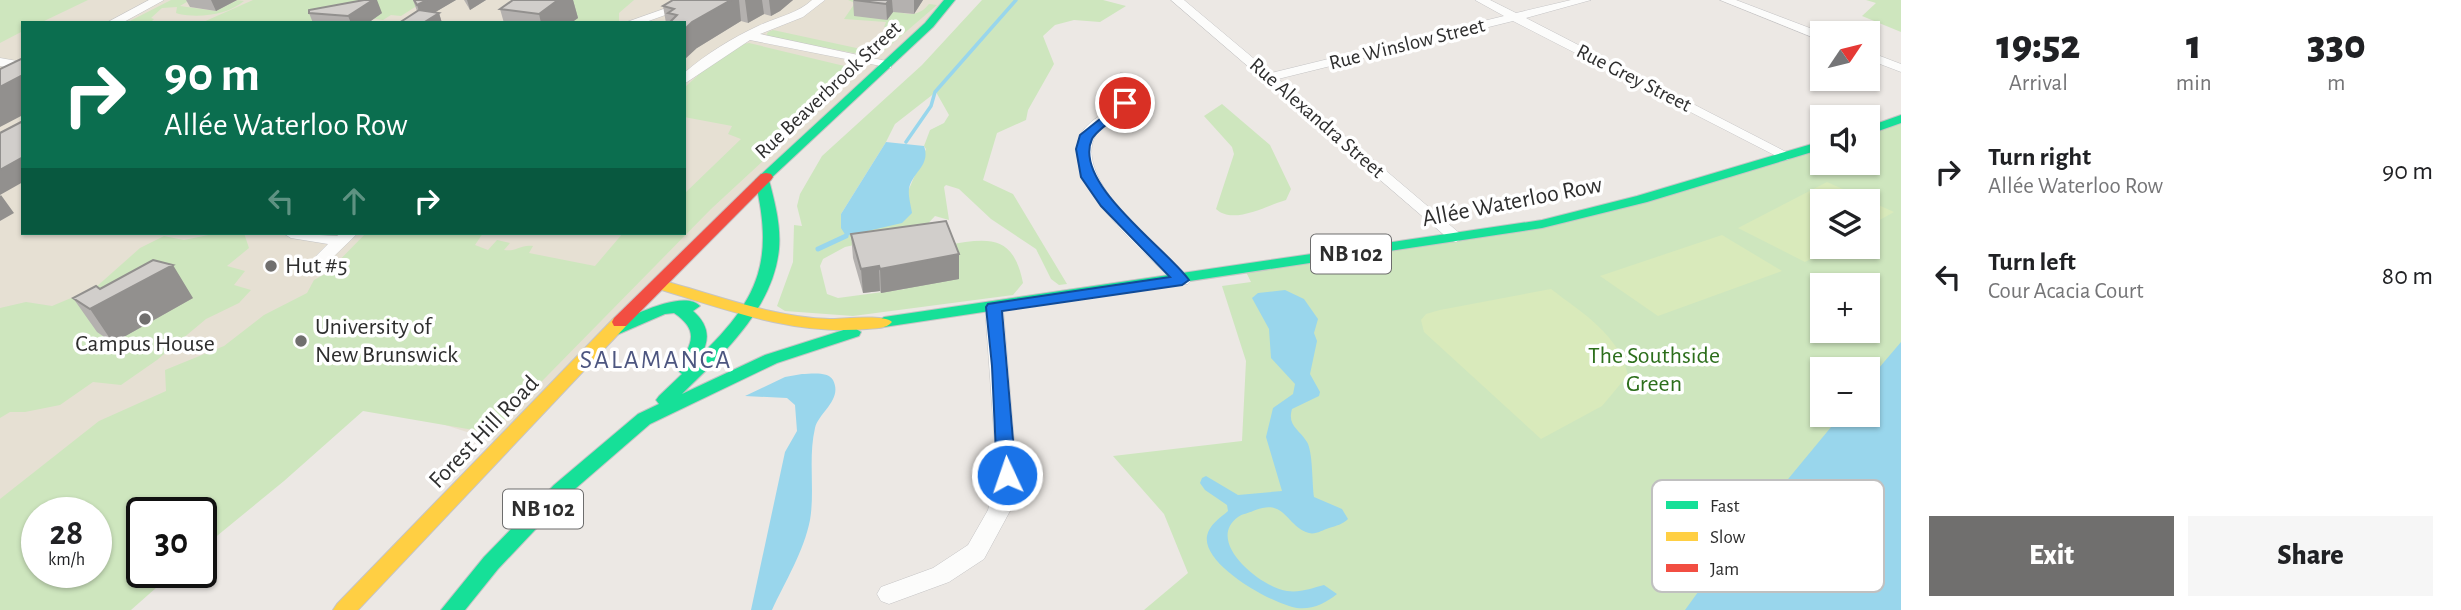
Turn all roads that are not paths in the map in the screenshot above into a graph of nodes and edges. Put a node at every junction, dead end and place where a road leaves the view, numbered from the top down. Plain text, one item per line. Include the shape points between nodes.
1 (158, 0) edge
2 (701, 0) edge
3 (819, 0) edge
4 (950, 0) edge
5 (1177, 0) edge
6 (1481, 0) edge
7 (1585, 0) edge
8 (1726, 0) edge
9 (1516, 18) junction
10 (115, 21) edge
11 (636, 21) edge
12 (1810, 32) edge
13 (750, 36) junction
14 (1880, 60) edge
15 (0, 62) edge
16 (886, 65) junction
17 (21, 66) edge
18 (1901, 68) edge
19 (1121, 77) dead end
20 (686, 78) edge
21 (1270, 78) junction
22 (1901, 119) edge
23 (1880, 126) edge
24 (1810, 149) edge
25 (1787, 156) junction
26 (762, 180) junction
27 (318, 235) edge
28 (345, 237) edge
29 (1456, 237) junction
30 (321, 259) dead end
31 (1182, 280) junction
32 (657, 284) junction
33 (675, 306) junction
34 (994, 307) junction
35 (747, 310) junction
36 (872, 324) junction
37 (612, 332) junction
38 (644, 419) junction
39 (889, 594) dead end
40 (344, 610) edge
41 (452, 610) edge

1 - 10 street
2 - 11 street
3 - 13 street via 800,16
4 - 16 main road, Rue Beaverbrook Street
5 - 21 street, Rue Alexandra Street
6 - 9 street, Rue Grey Street
7 - 9 street, Rue Winslow Street
8 - 12 street
9 - 21 street, Rue Winslow Street
9 - 25 street, Rue Grey Street
13 - 16 street
13 - 20 street
14 - 18 street
15 - 17 street
16 - 26 main road, Rue Beaverbrook Street
19 - 31 street via 1129,94 1125,103 1087,135 1083,149 1088,177 1106,203
21 - 29 street, Rue Alexandra Street
22 - 23 main road
24 - 25 main road, Allée Waterloo Row / NB 102
25 - 29 main road, Allée Waterloo Row / NB 102 via 1583,215
26 - 32 main road, Rue Beaverbrook Street
26 - 35 main road via 774,235 765,279
27 - 28 street
28 - 30 street
29 - 31 main road, Allée Waterloo Row / NB 102
31 - 34 main road, Allée Waterloo Row / NB 102
32 - 35 main road
32 - 37 main road, Forest Hill Road
33 - 35 main road
33 - 37 main road
33 - 38 main road via 698,323 701,348
34 - 36 main road, Allée Waterloo Row / NB 102
34 - 39 street via 1007,475 999,511 976,552 941,575
35 - 36 main road via 805,323
35 - 38 main road via 723,343
36 - 38 main road, NB 102 via 771,359
37 - 40 main road, Forest Hill Road
38 - 41 main road, NB 102 via 561,490

